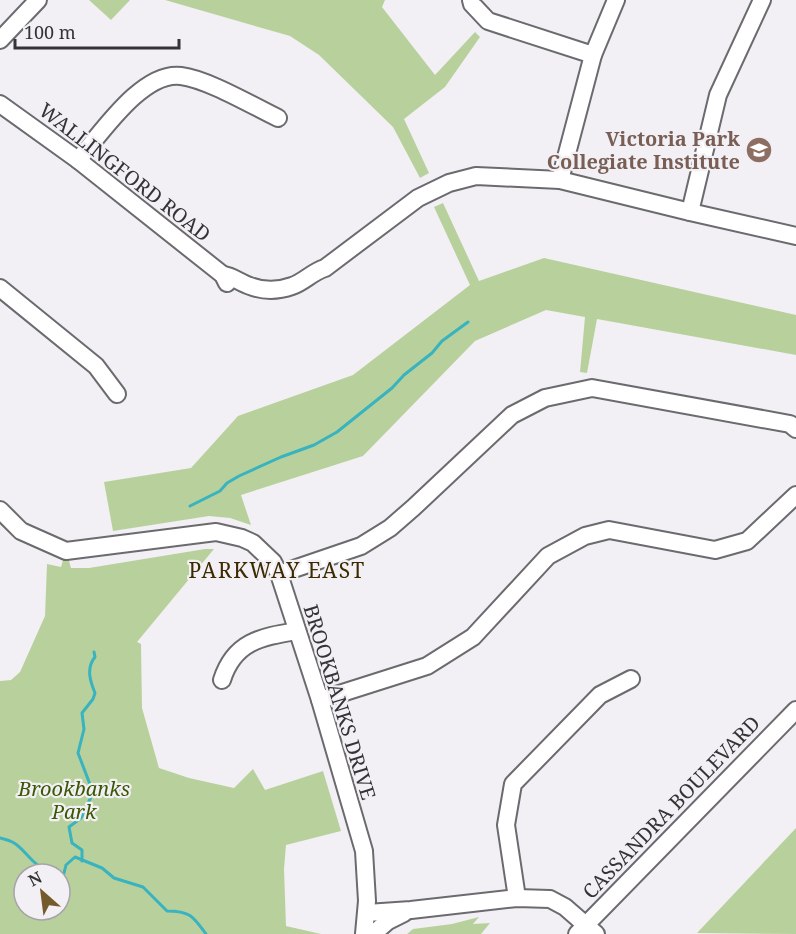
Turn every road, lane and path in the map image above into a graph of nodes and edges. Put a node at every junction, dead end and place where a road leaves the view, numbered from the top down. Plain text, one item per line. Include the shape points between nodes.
1 (38, 0) edge
2 (471, 0) edge
3 (616, 0) edge
4 (762, 0) edge
5 (0, 40) edge
6 (594, 55) junction
7 (0, 104) edge
8 (279, 118) dead end
9 (78, 160) junction
10 (560, 180) junction
11 (690, 212) junction
12 (796, 236) edge
13 (0, 288) edge
14 (117, 394) dead end
15 (796, 429) edge
16 (796, 495) edge
17 (0, 510) edge
18 (279, 574) junction
19 (297, 632) junction
20 (631, 679) dead end
21 (222, 680) dead end
22 (320, 700) junction
23 (796, 710) edge
24 (517, 898) junction
25 (411, 910) junction
26 (367, 913) junction
27 (586, 931) edge
28 (364, 934) edge
29 (373, 934) edge

1 - 5 street
2 - 6 street via 489,21
3 - 6 street
4 - 11 street via 718,95
6 - 10 street
7 - 9 street, WALLINGFORD ROAD
8 - 9 street via 200,81 171,77 154,81 133,98
9 - 10 street, WALLINGFORD ROAD via 223,275 265,290 294,285 325,268 418,198 449,183 476,176
10 - 11 street, WALLINGFORD ROAD
11 - 12 street, WALLINGFORD ROAD
13 - 14 street via 96,366
15 - 18 street via 790,424 592,388 545,398 512,415 390,528 361,546
16 - 22 street via 747,541 715,550 609,530 585,536 548,556 473,637 427,666
17 - 18 street, BROOKBANKS DRIVE via 21,531 66,551 216,532 253,543 273,562
18 - 19 street, BROOKBANKS DRIVE
19 - 21 street via 239,649
19 - 22 street, BROOKBANKS DRIVE
20 - 24 street via 600,695 513,784 506,825
22 - 26 street, BROOKBANKS DRIVE via 364,851
23 - 27 street, CASSANDRA BOULEVARD
24 - 25 street
24 - 27 street via 550,899 565,907
25 - 26 street
25 - 29 street
26 - 28 street, BROOKBANKS DRIVE

